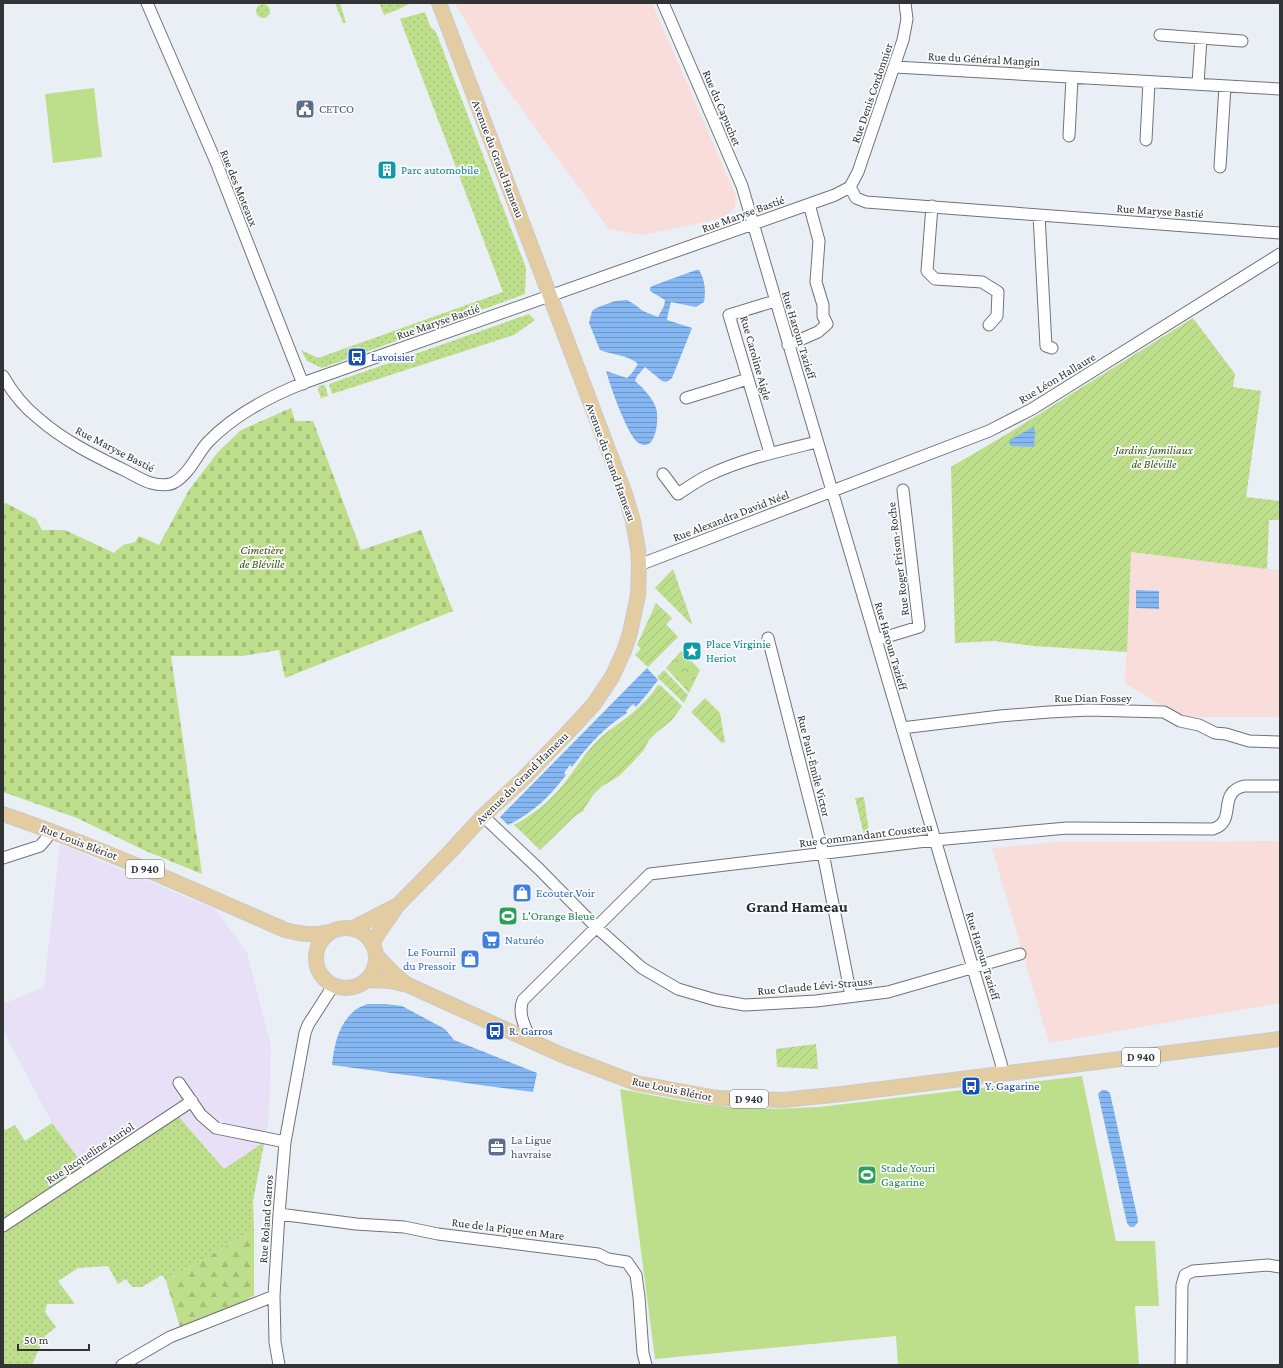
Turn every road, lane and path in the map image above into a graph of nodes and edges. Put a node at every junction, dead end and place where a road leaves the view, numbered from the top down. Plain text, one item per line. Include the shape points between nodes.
1 (147, 3) edge
2 (439, 3) edge
3 (663, 3) edge
4 (905, 3) edge
5 (1160, 35) dead end
6 (1201, 38) junction
7 (1242, 40) dead end
8 (895, 67) junction
9 (1072, 78) junction
10 (1149, 82) junction
11 (1198, 84) junction
12 (1225, 86) junction
13 (1280, 89) edge
14 (1069, 136) dead end
15 (1146, 140) dead end
16 (1220, 167) dead end
17 (850, 188) junction
18 (809, 204) junction
19 (932, 206) junction
20 (1039, 215) junction
21 (753, 225) junction
22 (1280, 233) edge
23 (1280, 254) edge
24 (550, 297) junction
25 (775, 301) junction
26 (989, 325) dead end
27 (788, 345) junction
28 (1052, 348) dead end
29 (3, 376) edge
30 (748, 379) junction
31 (303, 384) junction
32 (686, 398) dead end
33 (817, 442) junction
34 (770, 453) junction
35 (663, 474) dead end
36 (903, 490) dead end
37 (832, 491) junction
38 (639, 565) junction
39 (768, 638) dead end
40 (876, 640) junction
41 (902, 728) junction
42 (1280, 742) edge
43 (1280, 786) edge
44 (3, 814) edge
45 (483, 816) junction
46 (51, 830) junction
47 (935, 840) junction
48 (823, 853) junction
49 (3, 858) edge
50 (397, 906) junction
51 (596, 927) junction
52 (354, 928) junction
53 (285, 930) junction
54 (329, 932) junction
55 (374, 950) junction
56 (315, 954) junction
57 (1020, 954) dead end
58 (973, 968) junction
59 (367, 980) junction
60 (408, 985) junction
61 (333, 986) junction
62 (851, 996) junction
63 (1280, 1039) edge
64 (531, 1041) junction
65 (1003, 1074) junction
66 (179, 1083) dead end
67 (192, 1101) junction
68 (285, 1142) junction
69 (279, 1214) junction
70 (3, 1226) edge
71 (1280, 1267) edge
72 (274, 1296) junction
73 (122, 1365) edge
74 (279, 1365) edge
75 (646, 1365) edge
76 (1181, 1365) edge

1 - 31 street, Rue des Moteaux via 216,162
2 - 24 main road, Avenue du Grand Hameau
3 - 21 street, Rue du Capuchet via 742,186
4 - 8 street, Rue Denis Cordonnier via 907,19 904,40
5 - 6 street
6 - 7 street
6 - 11 street
8 - 9 street, Rue du Général Mangin
8 - 17 street, Rue Denis Cordonnier
9 - 10 street, Rue du Général Mangin
9 - 14 street
10 - 11 street, Rue du Général Mangin
10 - 15 street
11 - 12 street, Rue du Général Mangin
12 - 13 street, Rue du Général Mangin
12 - 16 street
17 - 18 street, Rue Maryse Bastié
17 - 19 street, Rue Maryse Bastié via 856,198 866,202
18 - 21 street, Rue Maryse Bastié
18 - 27 street via 819,241 816,282 827,324 818,332
19 - 20 street, Rue Maryse Bastié
19 - 26 street via 927,271 935,279 982,282 998,292 997,316
20 - 22 street, Rue Maryse Bastié
20 - 28 street via 1046,346
21 - 24 street, Rue Maryse Bastié
21 - 25 street, Rue Haroun Tazieff
23 - 37 street, Rue Léon Hallaure via 1032,409 989,431
24 - 31 street, Rue Maryse Bastié
24 - 38 main road, Avenue du Grand Hameau via 625,494 635,531
25 - 27 street, Rue Haroun Tazieff
25 - 30 street, Rue Caroline Aigle via 728,315
27 - 33 street, Rue Haroun Tazieff
29 - 31 street, Rue Maryse Bastié via 24,405 58,434 95,456 150,483 162,484 175,482 187,471 208,442 236,417 279,393
30 - 32 street
30 - 34 street, Rue Caroline Aigle
33 - 34 street
33 - 37 street, Rue Haroun Tazieff
34 - 35 street via 706,476 678,494
36 - 40 street, Rue Roger Frison-Roche via 919,627
37 - 38 street, Rue Alexandra David Néel
37 - 40 street, Rue Haroun Tazieff
38 - 45 main road, Avenue du Grand Hameau via 638,595 630,633 607,686 572,728
39 - 48 street, Rue Paul-Émile Victor
40 - 41 street, Rue Haroun Tazieff
41 - 42 street, Rue Dian Fossey via 1049,712 1164,712 1180,721 1199,725 1215,733 1249,740
41 - 47 street, Rue Haroun Tazieff
43 - 47 street, Rue Commandant Cousteau via 1244,786 1233,791 1228,801 1226,819 1213,829 1067,828
44 - 46 main road, Rue Louis Blériot / D 940
45 - 50 main road, Avenue du Grand Hameau
45 - 51 street, Rue Claude Lévi-Strauss
46 - 49 street via 40,846
46 - 53 main road, Rue Louis Blériot / D 940
47 - 48 street, Rue Commandant Cousteau
47 - 58 street, Rue Haroun Tazieff
48 - 51 street, Rue Commandant Cousteau via 650,874
48 - 62 street, Rue Paul-Émile Victor
50 - 52 main road, Avenue du Grand Hameau
50 - 55 main road, Avenue du Grand Hameau via 375,938
51 - 62 street, Rue Claude Lévi-Strauss via 642,968 678,989 716,1000 745,1005 816,1001
51 - 64 street, Rue Commandant Cousteau via 523,1000 521,1012
52 - 54 main road via 345,927
52 - 55 main road via 368,937
53 - 54 main road, Rue Louis Blériot / D 940 via 306,935
53 - 56 main road, Rue Louis Blériot / D 940
54 - 56 main road via 322,938
55 - 59 main road via 374,968
55 - 60 main road, Rue Louis Blériot / D 940 via 394,974
56 - 61 main road via 319,973
57 - 58 street, Rue Claude Lévi-Strauss
58 - 62 street, Rue Claude Lévi-Strauss via 888,992
58 - 65 street, Rue Haroun Tazieff
59 - 60 main road, Rue Louis Blériot / D 940
59 - 61 main road via 354,987
60 - 64 main road, Rue Louis Blériot / D 940
61 - 68 street, Rue Roland Garros via 305,1033
63 - 65 main road, D 940
64 - 65 main road, Rue Louis Blériot / D 940 via 636,1083 717,1098 783,1100
66 - 67 street
67 - 68 street via 201,1115 216,1128
67 - 70 street, Rue Jacqueline Auriol
68 - 69 street, Rue Roland Garros
69 - 72 street, Rue Roland Garros
69 - 75 street, Rue de la Pique en Mare via 404,1227 438,1234 598,1254 608,1259 627,1262 636,1275
71 - 76 street via 1268,1265 1193,1271 1185,1275 1182,1284
72 - 73 street via 170,1338
72 - 74 street, Rue Roland Garros via 275,1342

